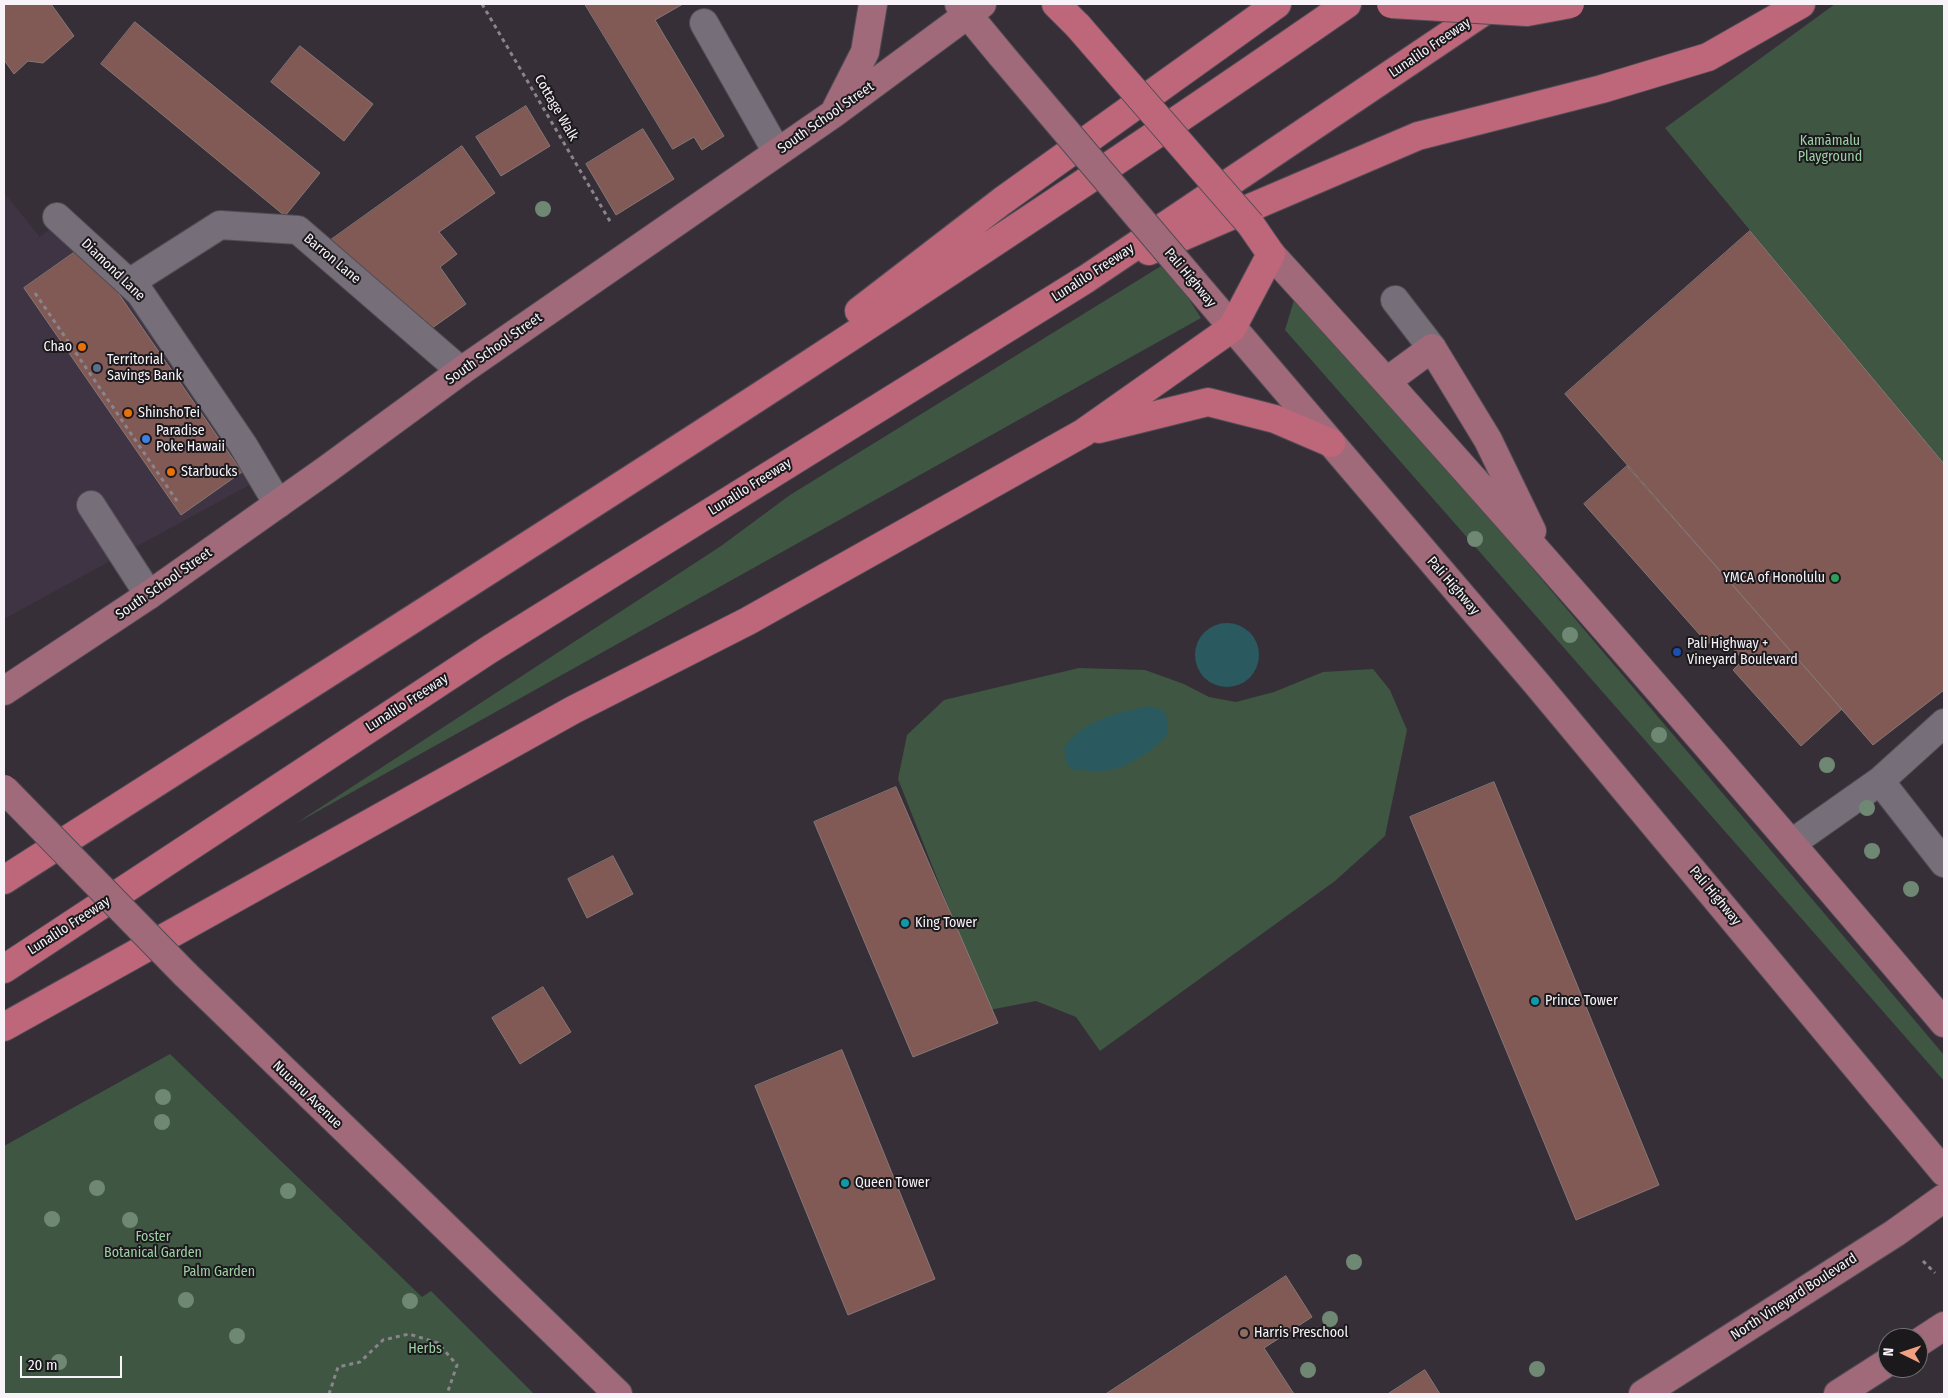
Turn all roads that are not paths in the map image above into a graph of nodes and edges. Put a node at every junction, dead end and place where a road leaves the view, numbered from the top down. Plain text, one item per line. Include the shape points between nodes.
1 (873, 4) edge
2 (1056, 4) edge
3 (1276, 4) edge
4 (1347, 4) edge
5 (1391, 4) edge
6 (1495, 4) edge
7 (1570, 4) edge
8 (1801, 4) edge
9 (969, 7) edge
10 (704, 23) dead end
11 (833, 114) junction
12 (778, 152) junction
13 (57, 217) dead end
14 (1271, 254) junction
15 (1086, 279) junction
16 (128, 283) junction
17 (1395, 300) dead end
18 (1232, 328) junction
19 (1432, 348) junction
20 (461, 371) junction
21 (1387, 381) junction
22 (1083, 433) junction
23 (692, 439) junction
24 (1331, 443) junction
25 (278, 504) junction
26 (91, 505) dead end
27 (1547, 561) junction
28 (149, 595) junction
29 (4, 691) edge
30 (1944, 723) edge
31 (1880, 781) junction
32 (4, 789) edge
33 (1792, 843) junction
34 (1944, 863) edge
35 (4, 880) edge
36 (4, 970) edge
37 (1944, 1023) edge
38 (4, 1026) edge
39 (1944, 1172) edge
40 (1944, 1198) edge
41 (1944, 1326) edge
42 (1928, 1336) edge
43 (1878, 1368) edge
44 (618, 1394) edge
45 (1643, 1394) edge
46 (1838, 1394) edge

1 - 11 main road via 865,52
2 - 14 highway, bridge via 1251,225
3 - 23 highway via 1002,201
4 - 23 highway via 1005,235
5 - 7 highway, bridge via 1527,12
6 - 15 highway, Lunalilo Freeway
8 - 15 highway via 1708,57 1602,89 1418,136
9 - 11 main road, South School Street
9 - 18 main road, Pali Highway, bridge via 1002,56
10 - 12 lane
11 - 12 main road, South School Street
12 - 20 main road, South School Street
13 - 16 lane, Diamond Lane
14 - 18 highway
14 - 21 main road
15 - 36 highway, Lunalilo Freeway via 490,649
16 - 20 lane, Barron Lane via 220,225 298,230
16 - 25 lane, Diamond Lane via 140,293
17 - 19 lane
18 - 22 highway
18 - 24 main road, Pali Highway
19 - 21 main road
19 - 27 main road via 1488,440
20 - 25 main road, South School Street
21 - 27 main road
22 - 24 highway via 1208,402 1275,419
22 - 38 highway via 748,620 572,710
23 - 35 highway
24 - 39 main road, Pali Highway via 1538,684
25 - 28 main road, South School Street
26 - 28 lane
27 - 33 main road
28 - 29 main road, South School Street
30 - 31 lane
31 - 33 lane
31 - 34 lane
32 - 44 main road, Nuuanu Avenue, bridge via 233,1023
33 - 37 main road
40 - 45 main road, North Vineyard Boulevard via 1895,1233
41 - 42 main road
43 - 46 main road

